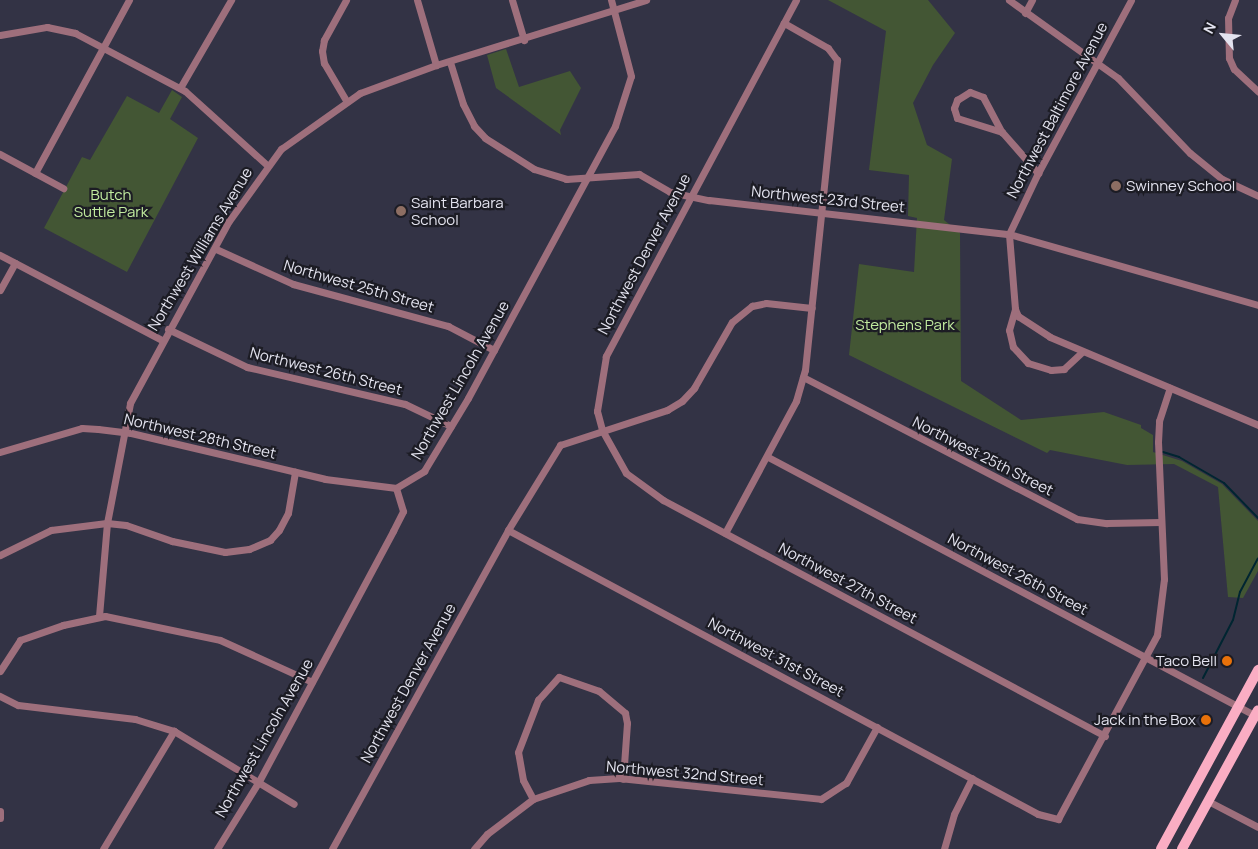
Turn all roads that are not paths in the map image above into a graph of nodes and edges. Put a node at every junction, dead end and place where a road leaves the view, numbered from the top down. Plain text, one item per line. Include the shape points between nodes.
1 (129, 0) edge
2 (231, 0) edge
3 (346, 0) edge
4 (417, 0) edge
5 (512, 0) edge
6 (611, 0) edge
7 (646, 0) edge
8 (796, 0) edge
9 (1009, 0) edge
10 (1032, 0) edge
11 (1131, 0) edge
12 (1235, 0) edge
13 (614, 12) junction
14 (1025, 13) junction
15 (784, 23) junction
16 (0, 34) edge
17 (524, 40) junction
18 (103, 47) junction
19 (450, 62) junction
20 (1097, 62) junction
21 (436, 65) junction
22 (180, 88) junction
23 (1258, 91) edge
24 (346, 102) junction
25 (1002, 132) junction
26 (0, 154) edge
27 (268, 165) junction
28 (35, 173) junction
29 (1038, 173) junction
30 (587, 178) junction
31 (63, 188) dead end
32 (690, 196) junction
33 (1258, 196) edge
34 (822, 214) junction
35 (1009, 234) junction
36 (216, 248) junction
37 (0, 255) edge
38 (15, 263) junction
39 (0, 290) edge
40 (1258, 304) edge
41 (812, 308) junction
42 (1015, 309) junction
43 (168, 329) junction
44 (162, 340) junction
45 (494, 350) junction
46 (1082, 352) junction
47 (803, 377) junction
48 (1170, 388) junction
49 (1258, 425) edge
50 (451, 426) junction
51 (602, 430) junction
52 (122, 432) junction
53 (0, 452) edge
54 (768, 457) junction
55 (296, 472) junction
56 (396, 488) junction
57 (1161, 522) junction
58 (107, 523) junction
59 (508, 530) junction
60 (725, 533) junction
61 (0, 555) edge
62 (99, 616) junction
63 (1145, 657) junction
64 (1258, 670) edge
65 (0, 671) edge
66 (312, 682) junction
67 (0, 696) edge
68 (1238, 706) junction
69 (1257, 714) edge
70 (878, 727) junction
71 (174, 731) junction
72 (1105, 736) junction
73 (972, 778) junction
74 (624, 779) junction
75 (258, 783) junction
76 (533, 799) junction
77 (1208, 801) junction
78 (294, 804) dead end
79 (0, 811) edge
80 (0, 818) edge
81 (1258, 827) edge
82 (1164, 848) edge
83 (103, 849) edge
84 (217, 849) edge
85 (332, 849) edge
86 (474, 849) edge
87 (944, 849) edge
88 (1182, 849) edge

1 - 18 street
2 - 22 street
3 - 24 street via 324,40 322,51 324,63
4 - 21 street
5 - 17 street
6 - 13 street
7 - 13 street
8 - 15 street, Northwest Denver Avenue
9 - 14 street
10 - 14 street
11 - 20 street, Northwest Baltimore Avenue
12 - 23 street via 1228,18 1230,58 1234,69
13 - 17 street, Northwest Williams Avenue
13 - 30 street, Northwest Lincoln Avenue via 631,76 615,126
14 - 20 street
15 - 32 street, Northwest Denver Avenue
15 - 34 street via 828,48 837,60
16 - 18 street via 56,28
17 - 19 street, Northwest Williams Avenue
18 - 22 street
18 - 28 street
19 - 21 street, Northwest Williams Avenue
19 - 30 street, Northwest 23rd Street via 467,112 485,138 534,169 566,178
20 - 29 street, Northwest Baltimore Avenue
20 - 33 street via 1118,78 1190,153 1222,179
21 - 24 street, Northwest Williams Avenue via 360,92
22 - 27 street
24 - 27 street, Northwest Williams Avenue via 281,149
25 - 25 street via 977,92 963,94 957,100 954,108 957,118
25 - 29 street
26 - 28 street
27 - 36 street, Northwest Williams Avenue via 229,221
28 - 31 street
29 - 35 street, Northwest Baltimore Avenue
30 - 32 street, Northwest 23rd Street via 639,174 670,192
30 - 45 street, Northwest Lincoln Avenue
32 - 34 street, Northwest 23rd Street
32 - 51 street, Northwest Denver Avenue via 606,356 597,411
34 - 35 street, Northwest 23rd Street via 883,218
34 - 41 street
35 - 40 street, Northwest 23rd Street
35 - 42 street
36 - 43 street, Northwest Williams Avenue
36 - 45 street, Northwest 25th Street via 293,284 448,326
37 - 38 street
38 - 39 street
38 - 44 street
41 - 47 street
41 - 51 street via 766,302 741,312 694,388 682,401 668,410
42 - 46 street via 1027,323
42 - 46 street via 1009,330 1013,347 1028,363 1052,370 1064,369
43 - 44 street, Northwest Williams Avenue
43 - 50 street, Northwest 26th Street via 247,367 405,404
44 - 52 street, Northwest Williams Avenue via 130,403
45 - 50 street, Northwest Lincoln Avenue
46 - 48 street
47 - 54 street via 796,401
47 - 57 street, Northwest 25th Street via 1078,519 1107,523
48 - 49 street
48 - 57 street via 1159,428
50 - 56 street, Northwest Lincoln Avenue via 424,472
51 - 59 street via 560,445
51 - 60 street, Northwest 27th Street via 626,473 662,500
52 - 53 street, Northwest 28th Street via 82,428
52 - 55 street, Northwest 28th Street
52 - 58 street, Northwest Williams Avenue
54 - 60 street
54 - 63 street, Northwest 26th Street
55 - 56 street, Northwest 28th Street
55 - 58 street via 288,513 279,530 270,540 249,549 225,552 172,541 126,525
56 - 66 street, Northwest Lincoln Avenue via 403,511
57 - 63 street via 1162,612 1156,635
58 - 61 street via 51,530
58 - 62 street, Northwest Williams Avenue
59 - 70 street, Northwest 31st Street
59 - 85 street, Northwest Denver Avenue
60 - 72 street, Northwest 27th Street
62 - 65 street via 20,640
62 - 66 street via 220,640
63 - 68 street, Northwest 26th Street
63 - 72 street
64 - 68 main road
66 - 75 street, Northwest Lincoln Avenue
67 - 71 street via 18,705 135,719
68 - 69 street, Northwest 26th Street
68 - 82 main road
69 - 77 main road
70 - 73 street, Northwest 31st Street
70 - 74 street, Northwest 32nd Street via 846,783 821,799
71 - 75 street
71 - 83 street
72 - 73 street, Northwest 31st Street via 1060,817 1054,820
73 - 87 street via 954,814
74 - 76 street, Northwest 32nd Street via 589,780
74 - 76 street via 625,713 598,692 559,677 538,700 518,752 523,780
75 - 78 street
75 - 84 street, Northwest Lincoln Avenue
76 - 86 street, Northwest 32nd Street via 493,828
77 - 81 street
77 - 88 main road
79 - 80 street

